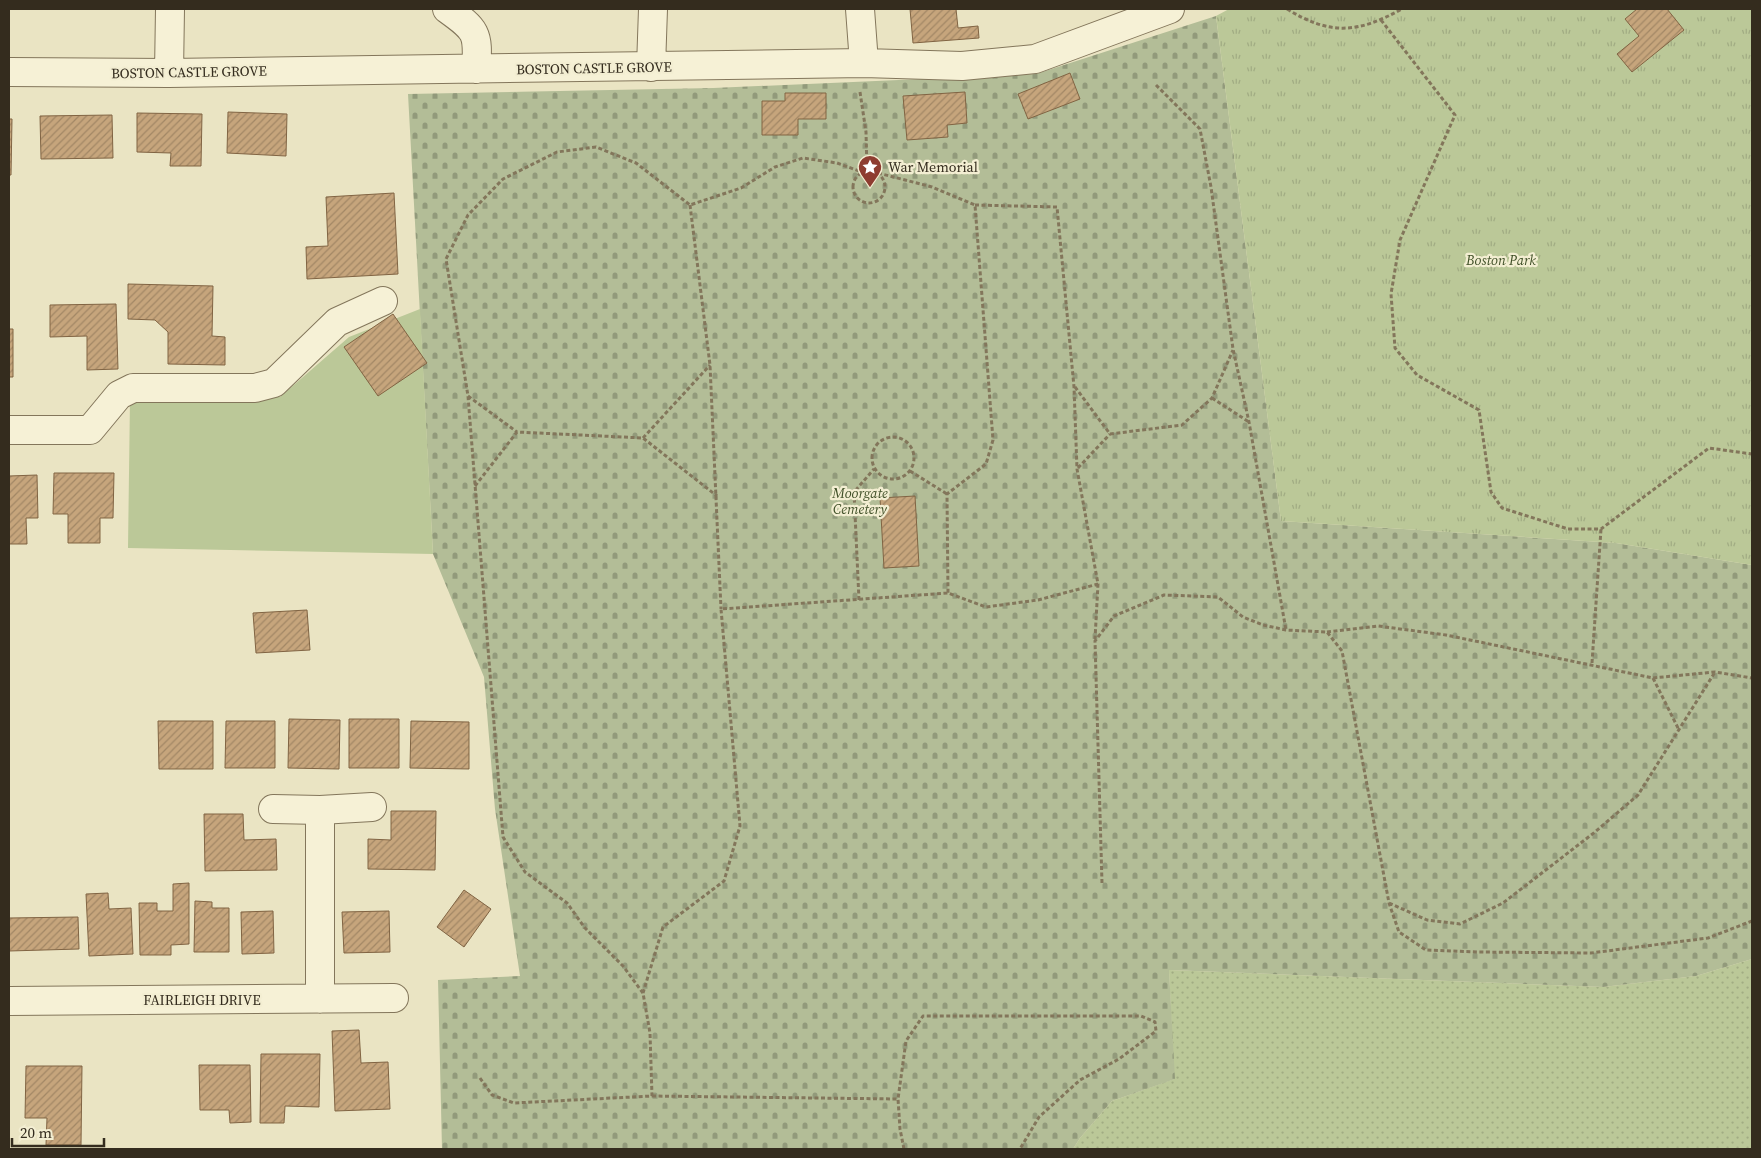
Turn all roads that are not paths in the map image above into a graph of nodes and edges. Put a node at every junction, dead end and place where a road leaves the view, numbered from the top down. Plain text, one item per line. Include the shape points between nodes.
1 (170, 9) edge
2 (447, 9) edge
3 (653, 9) edge
4 (860, 9) edge
5 (1170, 9) edge
6 (860, 64) junction
7 (651, 67) junction
8 (476, 69) junction
9 (9, 72) edge
10 (169, 72) junction
11 (383, 301) dead end
12 (9, 430) edge
13 (372, 807) dead end
14 (273, 809) dead end
15 (320, 810) junction
16 (394, 998) dead end
17 (320, 999) junction
18 (9, 1001) edge

1 - 10 street
2 - 8 street via 471,27 478,44
3 - 7 street
4 - 6 street
5 - 6 street, BOSTON CASTLE GROVE via 1035,59 962,66
6 - 7 street, BOSTON CASTLE GROVE
7 - 8 street, BOSTON CASTLE GROVE
8 - 10 street, BOSTON CASTLE GROVE
9 - 10 street, BOSTON CASTLE GROVE
11 - 12 street via 337,322 274,383 255,388 133,388 119,395 90,430
13 - 15 street
14 - 15 street
15 - 17 street
16 - 17 street, FAIRLEIGH DRIVE
17 - 18 street, FAIRLEIGH DRIVE

